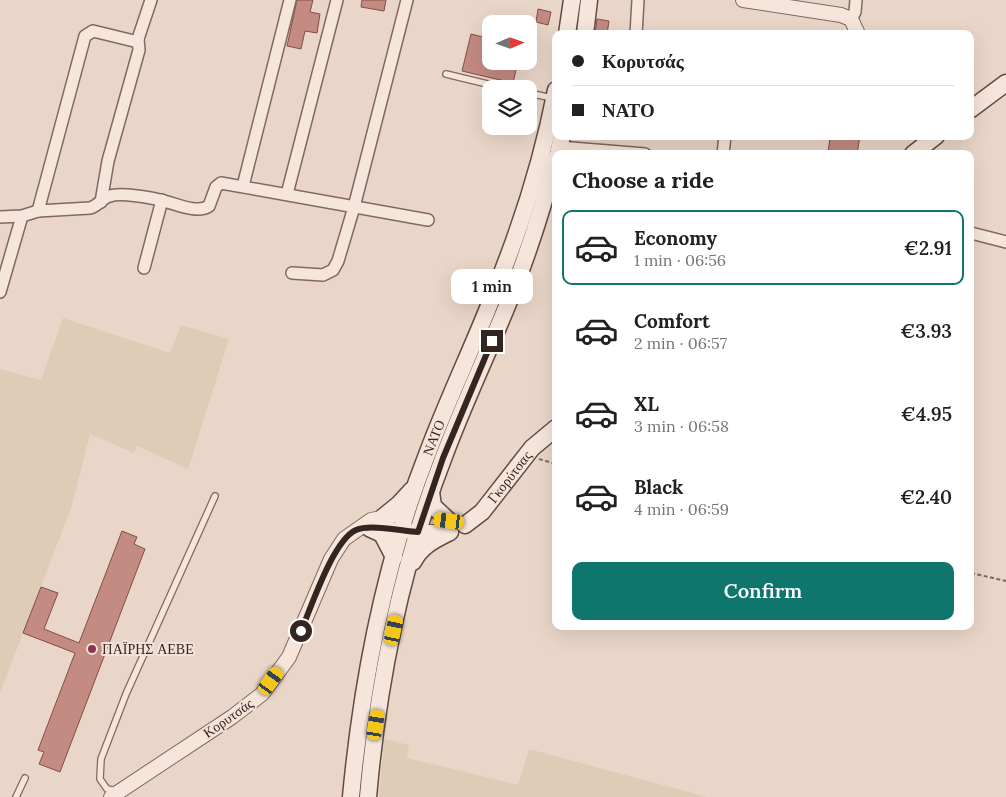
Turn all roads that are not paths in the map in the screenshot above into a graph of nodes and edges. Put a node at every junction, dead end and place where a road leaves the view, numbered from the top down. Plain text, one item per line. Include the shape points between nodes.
1 (151, 0) edge
2 (290, 0) edge
3 (337, 0) edge
4 (407, 0) edge
5 (572, 0) edge
6 (589, 0) edge
7 (638, 0) edge
8 (743, 0) edge
9 (856, 0) edge
10 (850, 19) junction
11 (568, 30) edge
12 (585, 30) edge
13 (636, 30) edge
14 (856, 30) edge
15 (138, 39) junction
16 (446, 74) dead end
17 (482, 83) edge
18 (1006, 83) edge
19 (537, 93) edge
20 (552, 94) edge
21 (552, 106) edge
22 (974, 107) edge
23 (930, 140) edge
24 (559, 149) edge
25 (576, 150) edge
26 (918, 150) edge
27 (552, 173) edge
28 (244, 186) junction
29 (287, 194) junction
30 (162, 200) junction
31 (101, 202) junction
32 (354, 206) junction
33 (38, 211) junction
34 (22, 216) junction
35 (0, 217) edge
36 (428, 220) dead end
37 (974, 234) edge
38 (1006, 242) edge
39 (144, 268) dead end
40 (292, 273) dead end
41 (0, 292) edge
42 (552, 432) edge
43 (416, 486) junction
44 (431, 492) junction
45 (215, 496) dead end
46 (382, 517) junction
47 (403, 523) junction
48 (420, 525) junction
49 (455, 526) junction
50 (362, 529) junction
51 (394, 557) junction
52 (404, 579) junction
53 (24, 778) dead end
54 (115, 794) edge
55 (16, 797) edge
56 (351, 797) edge
57 (368, 797) edge

1 - 15 street
2 - 28 street
3 - 29 street
4 - 32 street
5 - 11 main road
6 - 12 main road
7 - 13 street
8 - 10 street
9 - 10 street via 855,12
10 - 14 street
15 - 31 street via 139,50 110,153
15 - 33 street via 134,41 93,31 85,36
16 - 17 lane
18 - 22 main road
19 - 20 lane
21 - 43 main road, ΝΑΤΟ via 512,247
23 - 26 main road
24 - 25 street
27 - 44 main road, ΝΑΤΟ via 513,291
28 - 29 street
28 - 30 street via 218,184 209,206 202,209
29 - 32 street
30 - 31 street via 117,195
30 - 39 street
31 - 33 street via 90,208
32 - 36 street
32 - 40 street via 333,270 313,276
33 - 34 street
34 - 35 street
34 - 41 street
37 - 38 street
42 - 49 main road, Γκορύτσας via 526,455 482,512
43 - 46 main road
43 - 47 main road, ΝΑΤΟ
44 - 48 main road, ΝΑΤΟ
44 - 49 main road via 434,506
45 - 54 lane via 126,694 101,759 100,779 106,789
46 - 47 street
46 - 50 street, Κορυτσάς via 371,520
47 - 48 street
47 - 50 street
47 - 51 main road, ΝΑΤΟ
48 - 49 street
48 - 52 main road, ΝΑΤΟ
49 - 52 main road, Γκορύτσας via 426,544
50 - 51 main road via 382,534
50 - 54 street, Κορυτσάς via 344,540 331,559 289,657 262,694
51 - 56 main road, ΝΑΤΟ via 370,660
52 - 57 main road, ΝΑΤΟ via 376,725
53 - 55 lane

